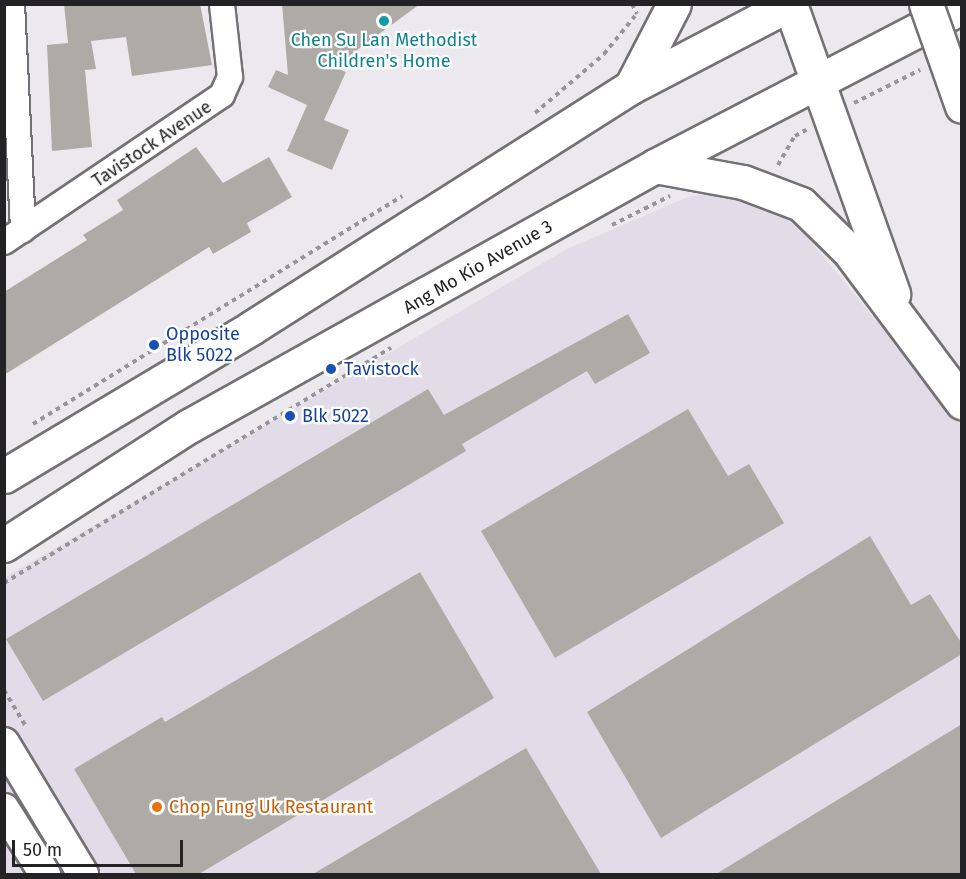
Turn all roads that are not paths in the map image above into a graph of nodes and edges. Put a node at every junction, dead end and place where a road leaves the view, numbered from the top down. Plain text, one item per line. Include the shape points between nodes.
1 (12, 4) edge
2 (222, 4) edge
3 (674, 4) edge
4 (926, 4) edge
5 (790, 5) edge
6 (962, 7) edge
7 (819, 81) junction
8 (632, 87) junction
9 (962, 106) edge
10 (655, 166) junction
11 (14, 236) edge
12 (904, 327) junction
13 (962, 402) edge
14 (4, 476) edge
15 (4, 545) edge
16 (17, 737) edge
17 (4, 809) edge
18 (45, 874) edge
19 (83, 874) edge

1 - 11 street
2 - 11 street, Tavistock Avenue via 230,77 222,95
3 - 8 highway
4 - 9 highway, bridge
5 - 7 highway
5 - 8 highway
6 - 7 highway, Ang Mo Kio Avenue 3
7 - 10 highway, Ang Mo Kio Avenue 3
7 - 12 highway
8 - 14 highway via 251,328
10 - 12 highway via 765,189 801,204 849,251
10 - 15 highway, Ang Mo Kio Avenue 3 via 189,426
12 - 13 highway
16 - 19 street
17 - 18 street

